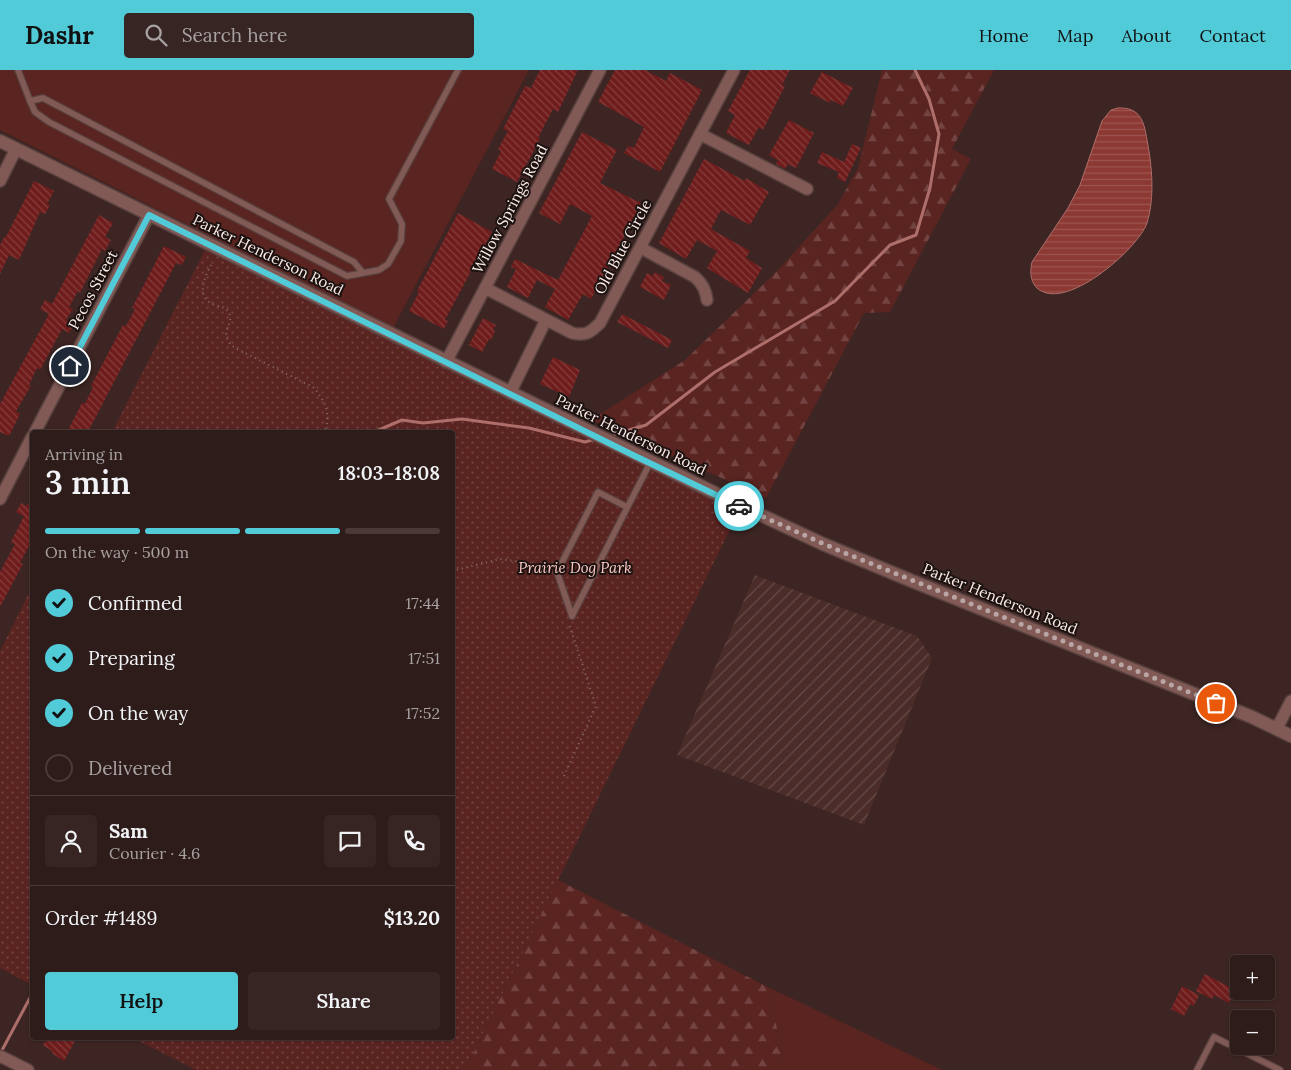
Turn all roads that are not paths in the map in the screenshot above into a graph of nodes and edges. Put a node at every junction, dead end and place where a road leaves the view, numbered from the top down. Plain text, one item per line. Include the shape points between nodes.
1 (18, 70) edge
2 (458, 70) edge
3 (600, 70) edge
4 (734, 70) edge
5 (30, 101) junction
6 (700, 134) junction
7 (0, 141) edge
8 (16, 149) junction
9 (0, 181) edge
10 (807, 189) dead end
11 (149, 215) junction
12 (641, 248) junction
13 (363, 273) junction
14 (484, 288) junction
15 (707, 300) dead end
16 (546, 320) junction
17 (446, 362) junction
18 (510, 393) junction
19 (36, 430) edge
20 (30, 441) edge
21 (650, 463) junction
22 (0, 499) edge
23 (627, 507) junction
24 (1291, 701) edge
25 (1278, 728) junction
26 (1291, 736) edge
27 (0, 1056) edge
28 (28, 1070) edge
29 (1197, 1070) edge
30 (1280, 1070) edge

1 - 5 lane
2 - 13 lane via 389,199 402,224 401,240 388,264 379,270
3 - 14 street, Willow Springs Road
4 - 6 street, Old Blue Circle
5 - 13 lane via 43,98 354,262
5 - 13 lane via 35,112 58,127 347,276
6 - 10 street
6 - 12 street, Old Blue Circle
7 - 8 street, Parker Henderson Road
8 - 9 street
8 - 11 street, Parker Henderson Road
11 - 17 street, Parker Henderson Road
11 - 19 street, Pecos Street
12 - 15 street via 695,277 701,282
12 - 16 street, Old Blue Circle via 600,323 592,331 581,335 572,333
14 - 16 street, Old Blue Circle
14 - 17 street, Willow Springs Road
16 - 18 street
17 - 18 street, Parker Henderson Road
18 - 21 street, Parker Henderson Road
20 - 22 street
21 - 23 lane
21 - 25 street, Parker Henderson Road via 823,544
23 - 23 lane via 596,569 572,616 557,572 598,492
24 - 25 street
25 - 26 street, Parker Henderson Road
27 - 28 street
29 - 30 lane via 1214,1037

